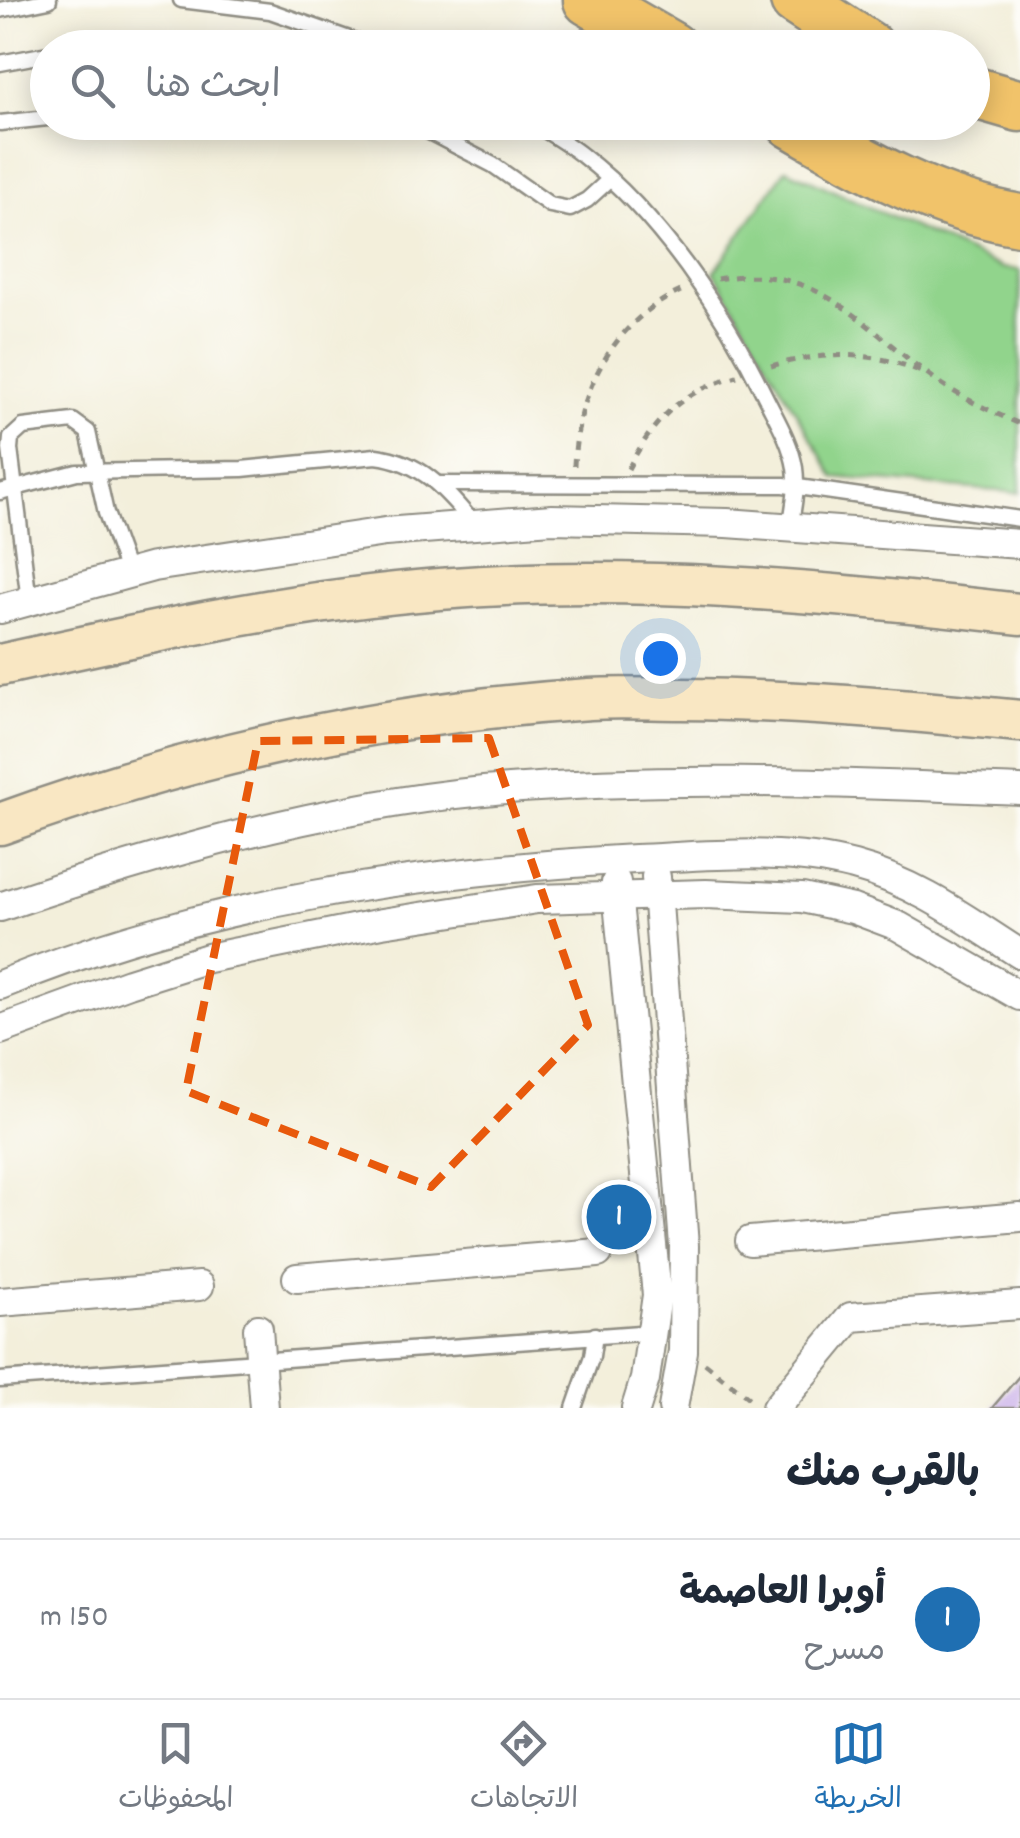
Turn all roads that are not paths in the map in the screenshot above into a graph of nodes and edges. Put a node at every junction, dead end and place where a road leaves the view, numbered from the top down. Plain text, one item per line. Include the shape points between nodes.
1 (49, 0) edge
2 (181, 0) edge
3 (589, 0) edge
4 (796, 0) edge
5 (0, 10) edge
6 (322, 30) edge
7 (641, 30) edge
8 (842, 30) edge
9 (30, 57) edge
10 (0, 63) edge
11 (990, 97) edge
12 (1020, 106) edge
13 (30, 120) edge
14 (0, 124) edge
15 (445, 140) edge
16 (560, 140) edge
17 (821, 140) edge
18 (610, 179) junction
19 (1020, 220) edge
20 (96, 471) junction
21 (440, 484) junction
22 (796, 486) junction
23 (7, 489) edge
24 (1020, 520) edge
25 (475, 525) junction
26 (790, 528) junction
27 (1020, 544) edge
28 (128, 574) junction
29 (29, 601) junction
30 (0, 609) edge
31 (1020, 614) edge
32 (0, 665) edge
33 (1020, 722) edge
34 (1020, 790) edge
35 (0, 824) edge
36 (655, 858) junction
37 (615, 860) junction
38 (658, 895) junction
39 (617, 897) junction
40 (0, 906) edge
41 (1020, 954) edge
42 (0, 985) edge
43 (1020, 996) edge
44 (0, 1030) edge
45 (1020, 1217) edge
46 (750, 1242) dead end
47 (695, 1245) junction
48 (647, 1249) junction
49 (598, 1253) dead end
50 (297, 1278) dead end
51 (199, 1286) dead end
52 (0, 1302) edge
53 (1020, 1305) edge
54 (258, 1329) dead end
55 (654, 1332) junction
56 (595, 1336) junction
57 (260, 1360) junction
58 (0, 1380) edge
59 (264, 1408) edge
60 (574, 1408) edge
61 (636, 1408) edge
62 (673, 1408) edge
63 (776, 1408) edge

1 - 5 lane
2 - 6 lane via 270,12
3 - 7 highway
4 - 8 highway
9 - 10 lane
11 - 12 highway
13 - 14 lane
15 - 18 lane via 550,205 570,209
16 - 18 lane
17 - 19 highway via 876,172 989,215
18 - 22 lane via 671,247 737,340 788,443
20 - 21 lane via 242,469 376,456 411,464
20 - 23 lane
20 - 23 lane via 90,438 78,423 28,426 10,444
20 - 28 lane
21 - 22 lane
21 - 25 lane
22 - 24 lane
22 - 26 lane
23 - 29 lane
25 - 26 street via 552,519
25 - 28 street via 385,532
26 - 27 street
28 - 29 street
29 - 30 street
31 - 32 street via 721,587 442,588 288,606
33 - 35 street via 856,704 592,698 293,738 63,800
34 - 40 street via 734,779 481,792 189,848
36 - 37 street
36 - 38 street
36 - 41 street via 804,857 850,864 936,900
37 - 39 street
37 - 42 street via 448,873 262,904 157,929
38 - 39 street
38 - 43 street via 802,898 853,910 898,926
38 - 47 street
39 - 44 street via 538,899 282,941 208,958
39 - 48 street
45 - 46 street
47 - 48 street
47 - 62 street
48 - 55 street via 657,1295
49 - 50 street
51 - 52 street
53 - 63 street via 850,1316
54 - 57 street
55 - 56 lane
55 - 61 street
56 - 57 lane
56 - 60 lane
57 - 58 lane
57 - 59 street

